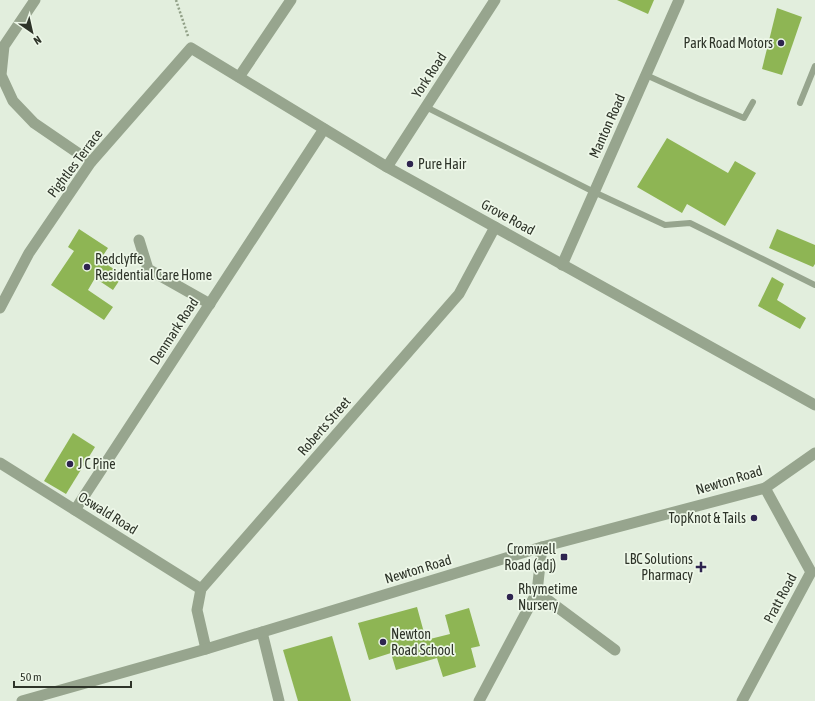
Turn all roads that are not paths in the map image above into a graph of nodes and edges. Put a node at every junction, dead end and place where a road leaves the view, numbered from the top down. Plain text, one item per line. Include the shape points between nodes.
1 (34, 0) edge
2 (291, 0) edge
3 (495, 0) edge
4 (679, 0) edge
5 (191, 48) joint
6 (815, 66) edge
7 (646, 75) junction
8 (239, 77) junction
9 (753, 102) dead end
10 (800, 103) dead end
11 (426, 107) junction
12 (324, 129) junction
13 (91, 162) junction
14 (387, 167) junction
15 (594, 192) junction
16 (495, 227) junction
17 (139, 240) dead end
18 (562, 264) junction
19 (815, 285) edge
20 (210, 304) junction
21 (0, 308) edge
22 (815, 405) edge
23 (815, 453) edge
24 (0, 463) edge
25 (765, 488) junction
26 (75, 510) junction
27 (542, 547) junction
28 (201, 589) junction
29 (537, 592) junction
30 (262, 632) junction
31 (206, 650) junction
32 (615, 650) dead end
33 (22, 701) edge
34 (279, 701) edge
35 (479, 701) edge
36 (742, 701) edge

1 - 13 street via 4,46 1,75 13,101 34,123
2 - 8 street
3 - 11 street, York Road
4 - 7 street, Manton Road
5 - 8 street, Grove Road
5 - 13 street, Pightles Terrace
6 - 10 lane
7 - 9 lane via 744,118
7 - 15 street, Manton Road
8 - 12 street, Grove Road
11 - 14 street, York Road
11 - 15 lane
12 - 14 street, Grove Road
12 - 20 street, Denmark Road
13 - 21 street, Pightles Terrace via 29,253
14 - 16 street, Grove Road
15 - 18 street, Manton Road
15 - 19 lane via 665,225 690,223
16 - 18 street, Grove Road
16 - 28 street, Roberts Street via 459,294
17 - 20 street via 148,269
18 - 22 street, Grove Road
20 - 26 street, Denmark Road
23 - 25 street, Newton Road
24 - 26 street, Oswald Road
25 - 27 street, Newton Road
25 - 36 street, Pratt Road via 811,572
26 - 28 street, Oswald Road
27 - 29 street
27 - 30 street, Newton Road
28 - 31 street via 197,610
29 - 32 street
29 - 35 street
30 - 31 street, Newton Road
30 - 34 street
31 - 33 street, Newton Road

